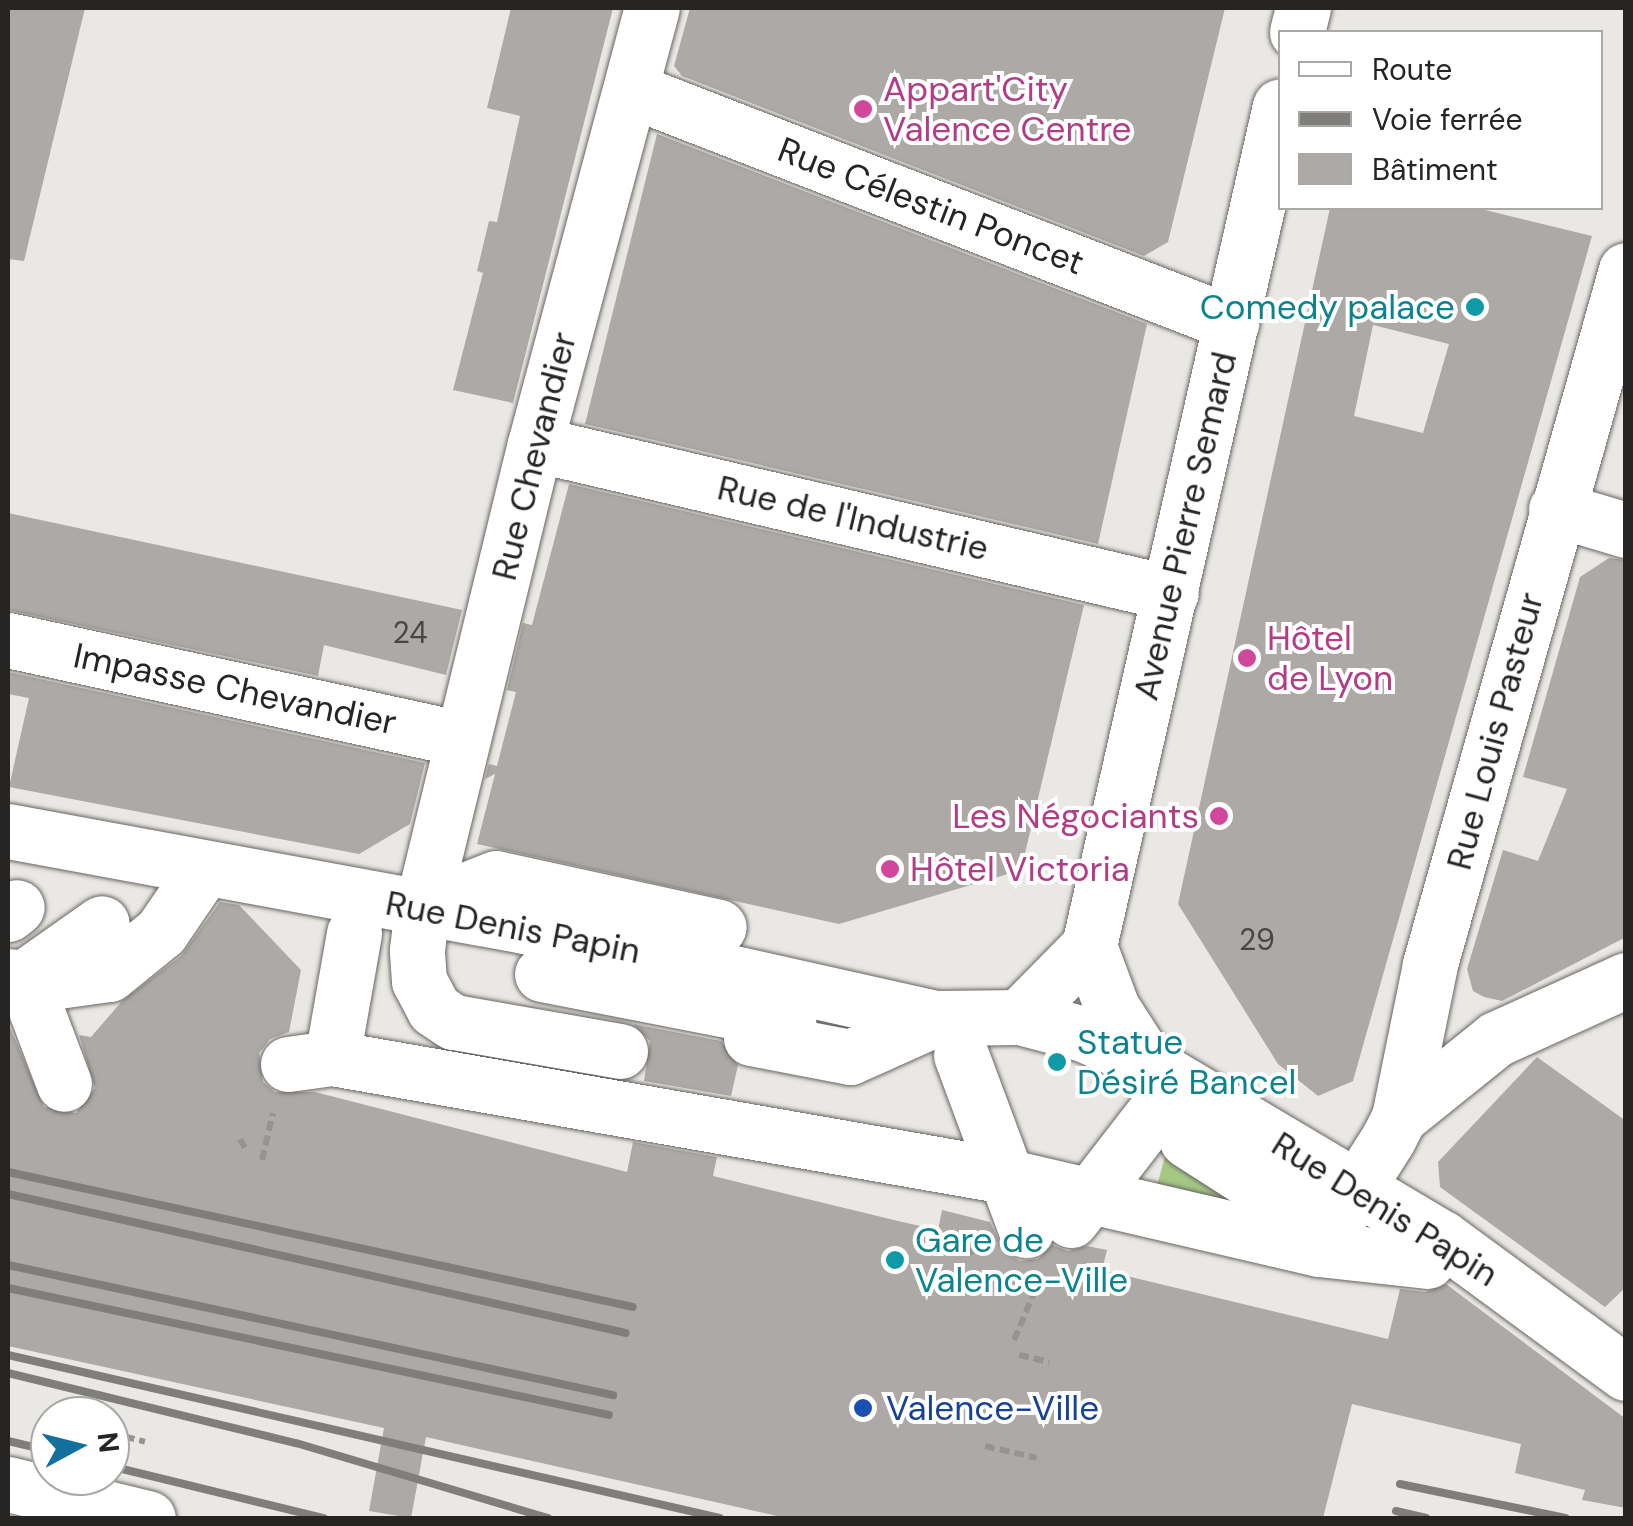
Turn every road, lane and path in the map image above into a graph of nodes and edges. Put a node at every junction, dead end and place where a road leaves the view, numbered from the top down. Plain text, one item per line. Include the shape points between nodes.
1 (652, 8) edge
2 (631, 90) junction
3 (1278, 115) edge
4 (1626, 270) edge
5 (1231, 323) junction
6 (535, 444) junction
7 (1556, 509) junction
8 (1626, 530) edge
9 (1172, 592) junction
10 (8, 640) edge
11 (462, 738) junction
12 (8, 831) edge
13 (204, 869) junction
14 (422, 907) junction
15 (719, 927) dead end
16 (354, 932) dead end
17 (32, 938) edge
18 (1090, 946) junction
19 (543, 967) junction
20 (1626, 980) edge
21 (1018, 1017) junction
22 (949, 1037) junction
23 (751, 1038) dead end
24 (884, 1041) junction
25 (620, 1051) dead end
26 (31, 1067) edge
27 (1162, 1100) junction
28 (1399, 1117) junction
29 (240, 1139) dead end
30 (245, 1148) dead end
31 (1005, 1176) junction
32 (1091, 1195) junction
33 (1355, 1195) junction
34 (1042, 1234) junction
35 (1426, 1260) dead end
36 (1014, 1340) dead end
37 (1019, 1355) dead end
38 (1048, 1362) dead end
39 (1626, 1373) edge
40 (1626, 1391) edge
41 (130, 1438) edge
42 (144, 1442) dead end
43 (985, 1446) dead end
44 (1036, 1458) dead end
45 (8, 1484) edge
46 (146, 1518) edge

1 - 2 street, Rue Chevandier
2 - 5 street, Rue Célestin Poncet
2 - 6 street, Rue Chevandier
3 - 5 street, Avenue Pierre Semard
4 - 7 street, Rue Louis Pasteur
5 - 9 street, Avenue Pierre Semard
6 - 9 street, Rue de l'Industrie
6 - 11 street, Rue Chevandier
7 - 8 street
7 - 28 street, Rue Louis Pasteur via 1430,964
9 - 18 street, Avenue Pierre Semard
10 - 11 street, Impasse Chevandier
11 - 14 street, Rue Chevandier
12 - 13 street, Rue Denis Papin
13 - 14 street, Rue Denis Papin
13 - 17 street via 161,932 109,974 87,980
14 - 15 street via 496,878
14 - 19 street, Rue Denis Papin
14 - 25 street, Rue Chevandier via 418,981 434,1009 480,1028
16 - 31 street via 310,1060
17 - 26 street
18 - 21 street
18 - 27 street
19 - 22 street, Rue Denis Papin
19 - 24 street
20 - 28 street via 1496,1039
21 - 22 street, Rue Denis Papin
21 - 27 street, Rue Denis Papin
22 - 24 street
22 - 31 street
23 - 24 street via 850,1058
27 - 32 street
27 - 33 street, Rue Denis Papin
27 - 33 street via 1306,1216 1338,1218
28 - 33 street, Rue Louis Pasteur
29 - 30 path
31 - 32 street
31 - 34 street
32 - 34 street
32 - 35 street via 1320,1249
33 - 39 street, Rue Denis Papin via 1442,1238
33 - 40 street
34 - 36 path
37 - 38 path
41 - 42 path
43 - 44 path
45 - 46 street

